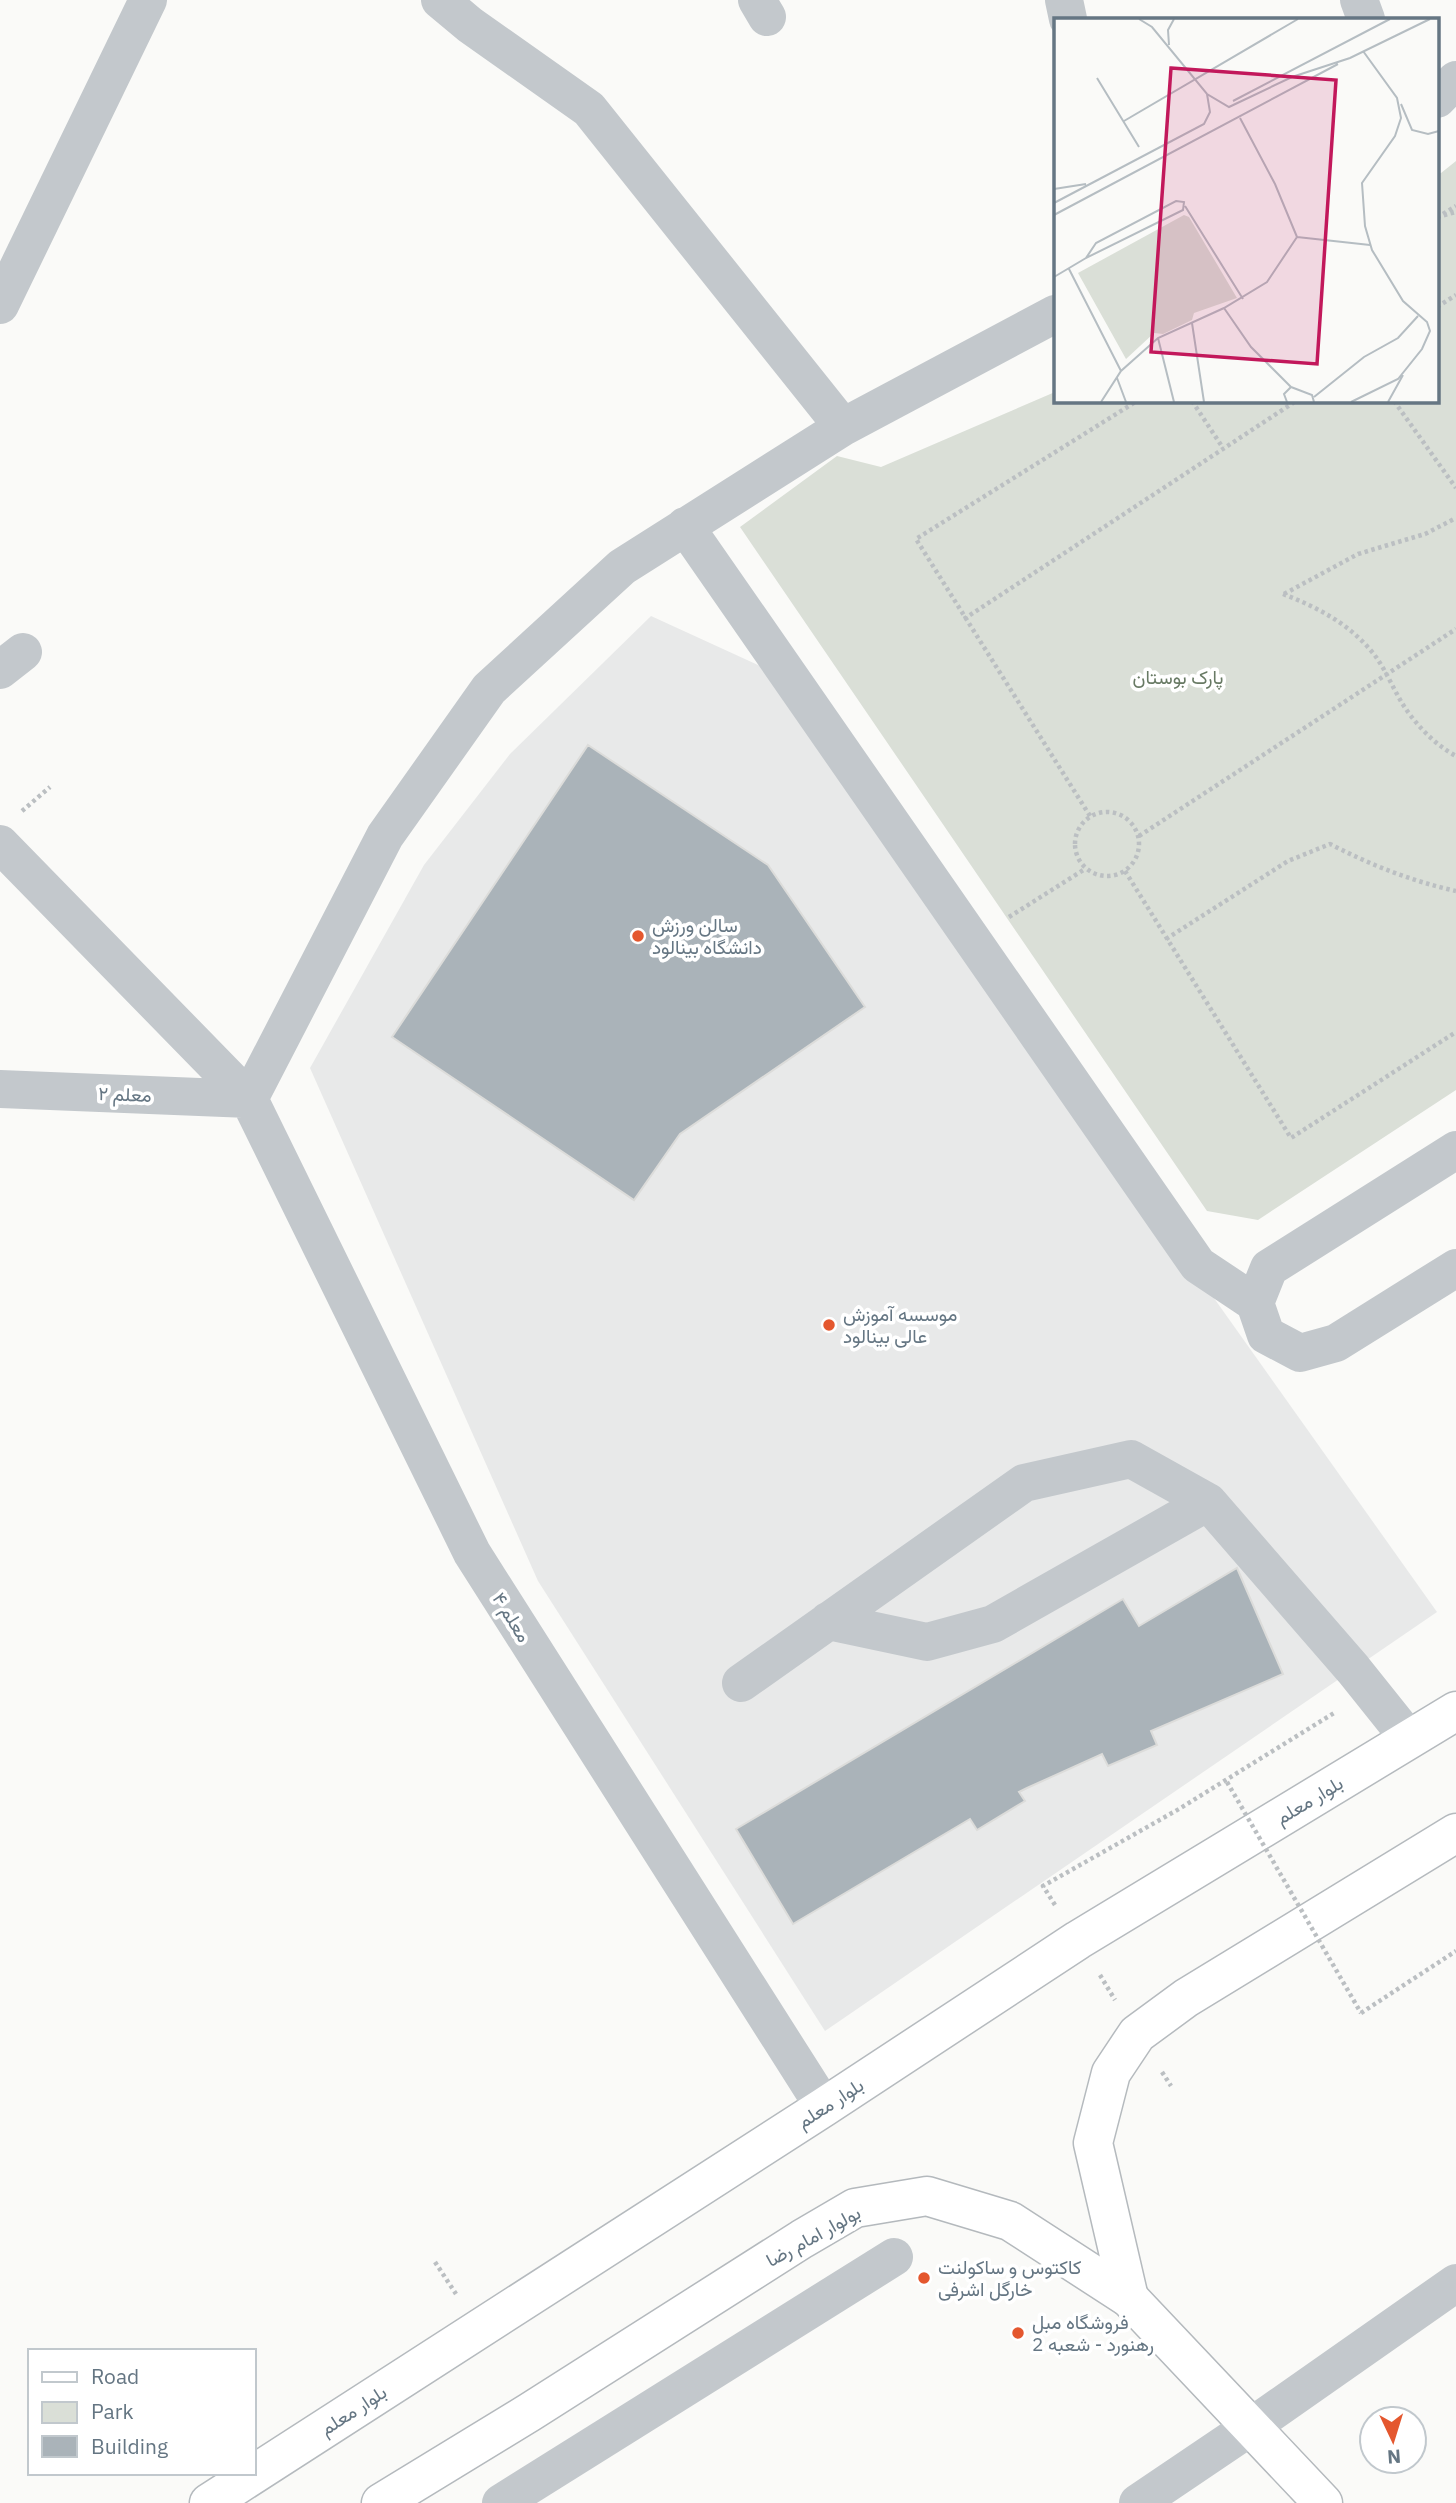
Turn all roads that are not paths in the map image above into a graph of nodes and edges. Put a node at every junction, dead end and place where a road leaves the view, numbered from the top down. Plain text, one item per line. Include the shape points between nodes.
1 (148, 0) edge
2 (440, 0) edge
3 (1064, 0) edge
4 (1359, 0) edge
5 (1068, 18) edge
6 (1366, 18) edge
7 (1456, 80) edge
8 (1438, 98) edge
9 (0, 305) edge
10 (1054, 315) edge
11 (843, 428) junction
12 (685, 526) junction
13 (0, 844) edge
14 (0, 1089) edge
15 (249, 1099) junction
16 (1456, 1150) edge
17 (1456, 1268) edge
18 (1255, 1303) junction
19 (1208, 1502) junction
20 (828, 1622) junction
21 (741, 1683) dead end
22 (1456, 1711) edge
23 (1409, 1739) junction
24 (1456, 1833) edge
25 (824, 2107) junction
26 (894, 2257) dead end
27 (1456, 2283) edge
28 (1129, 2298) junction
29 (1252, 2426) junction
30 (256, 2473) edge
31 (252, 2475) edge
32 (389, 2502) edge
33 (209, 2503) edge
34 (501, 2503) edge
35 (1138, 2503) edge
36 (1323, 2503) edge

1 - 9 street
2 - 11 street via 589,109
3 - 5 street
4 - 6 street
7 - 8 street
10 - 11 street
11 - 12 street
12 - 15 street via 622,566 489,689 385,836
12 - 18 street via 1198,1265
13 - 15 street, معلم ۴
14 - 15 street, معلم ۲
15 - 25 street, معلم ۴ via 472,1553
16 - 18 street via 1269,1268
17 - 18 street via 1336,1343 1300,1353 1266,1335
19 - 20 street via 993,1624 928,1642
19 - 20 street via 1131,1459 1024,1483
19 - 23 street
20 - 21 street
22 - 23 main road, بلوار معلم
23 - 25 main road, بلوار معلم via 1078,1940
24 - 28 main road via 1186,1998 1137,2034 1111,2073 1093,2143
25 - 30 main road, بلوار معلم
26 - 34 street
27 - 29 street
28 - 29 main road, بولوار امام رضا
28 - 32 main road, بولوار امام رضا via 1010,2221 927,2196 855,2208
29 - 35 street
29 - 36 main road, بولوار امام رضا
31 - 33 main road, بلوار معلم

